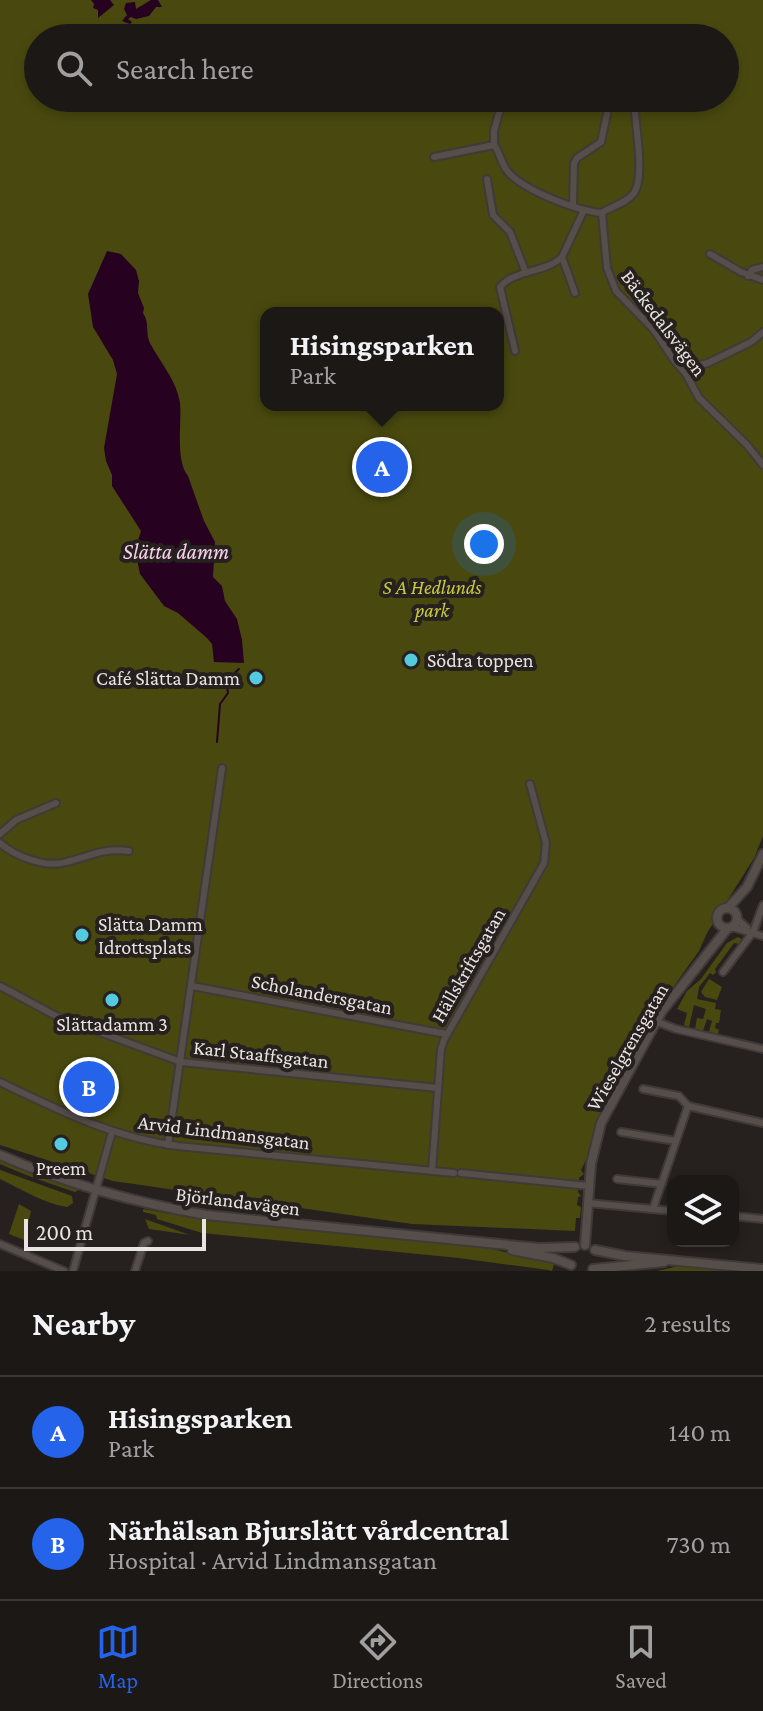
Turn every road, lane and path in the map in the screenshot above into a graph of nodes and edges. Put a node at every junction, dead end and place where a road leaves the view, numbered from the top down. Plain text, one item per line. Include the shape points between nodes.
1 (499, 112) edge
2 (635, 112) edge
3 (607, 114) dead end
4 (494, 145) junction
5 (434, 157) dead end
6 (487, 179) dead end
7 (573, 205) junction
8 (584, 210) junction
9 (602, 213) junction
10 (710, 254) dead end
11 (562, 257) junction
12 (763, 267) edge
13 (526, 273) junction
14 (748, 276) junction
15 (763, 280) edge
16 (575, 293) dead end
17 (763, 332) edge
18 (515, 351) dead end
19 (683, 369) junction
20 (763, 465) edge
21 (222, 768) dead end
22 (530, 784) dead end
23 (56, 803) dead end
24 (0, 834) edge
25 (0, 843) edge
26 (129, 851) dead end
27 (763, 854) edge
28 (763, 905) edge
29 (730, 920) junction
30 (751, 932) junction
31 (763, 936) edge
32 (723, 972) dead end
33 (0, 986) edge
34 (192, 986) junction
35 (655, 1021) junction
36 (446, 1034) junction
37 (763, 1049) edge
38 (181, 1062) junction
39 (0, 1082) edge
40 (438, 1088) junction
41 (643, 1089) dead end
42 (688, 1106) junction
43 (763, 1123) edge
44 (112, 1132) junction
45 (621, 1132) dead end
46 (676, 1141) junction
47 (168, 1145) junction
48 (0, 1155) edge
49 (432, 1171) junction
50 (617, 1179) dead end
51 (662, 1184) junction
52 (589, 1186) junction
53 (96, 1188) junction
54 (588, 1203) junction
55 (653, 1209) junction
56 (667, 1210) edge
57 (739, 1217) edge
58 (763, 1219) edge
59 (148, 1241) dead end
60 (480, 1242) junction
61 (0, 1244) edge
62 (580, 1246) junction
63 (595, 1250) junction
64 (677, 1260) junction
65 (574, 1268) edge
66 (763, 1269) edge
67 (592, 1270) edge
68 (64, 1271) edge
69 (73, 1271) edge
70 (135, 1271) edge

1 - 4 street
2 - 9 street via 637,185 631,196
3 - 7 street via 601,142 576,160
4 - 5 street
4 - 7 street via 510,174
6 - 13 street via 493,215 510,232
7 - 8 street
8 - 9 street
8 - 11 street
9 - 19 street, Bäckedalsvägen via 612,286
10 - 14 street
11 - 13 street
11 - 16 street
12 - 14 street
13 - 18 street via 500,287
14 - 15 street
17 - 19 street via 708,363
19 - 20 street, Bäckedalsvägen via 699,398
21 - 34 street
22 - 36 street, Hällskriftsgatan via 546,843 544,863
23 - 24 street via 16,820
25 - 26 street via 14,853 55,864 103,850
27 - 29 street, Wieselgrensgatan
28 - 30 street
29 - 30 street
29 - 35 street, Wieselgrensgatan
30 - 31 street
30 - 32 street
33 - 38 street, Karl Staaffsgatan via 56,1016
34 - 36 street, Scholandersgatan
34 - 38 street
35 - 37 street
35 - 52 street, Wieselgrensgatan via 601,1123
36 - 40 street, Hällskriftsgatan
38 - 40 street, Karl Staaffsgatan
38 - 47 street
39 - 44 street, Arvid Lindmansgatan
40 - 49 street, Hällskriftsgatan
41 - 42 street via 679,1096
42 - 43 street
42 - 46 street
44 - 47 street, Arvid Lindmansgatan
44 - 53 street
45 - 46 street
46 - 51 street
47 - 49 street, Arvid Lindmansgatan
48 - 53 street, Björlandavägen
49 - 52 street, Arvid Lindmansgatan
50 - 51 street
51 - 55 street
52 - 54 street, Wieselgrensgatan
53 - 60 street, Björlandavägen via 206,1215
53 - 69 street
54 - 55 street
54 - 62 street, Wieselgrensgatan
55 - 56 street
57 - 58 street
59 - 70 street
60 - 62 street, Björlandavägen
60 - 65 street, Björlandavägen via 553,1258
61 - 68 street
62 - 63 street, Björlandavägen
62 - 65 street, Björlandavägen via 570,1254
63 - 64 street, Björlandavägen
63 - 67 street, Björlandavägen via 598,1259
64 - 66 street, Björlandavägen
64 - 67 street, Björlandavägen

